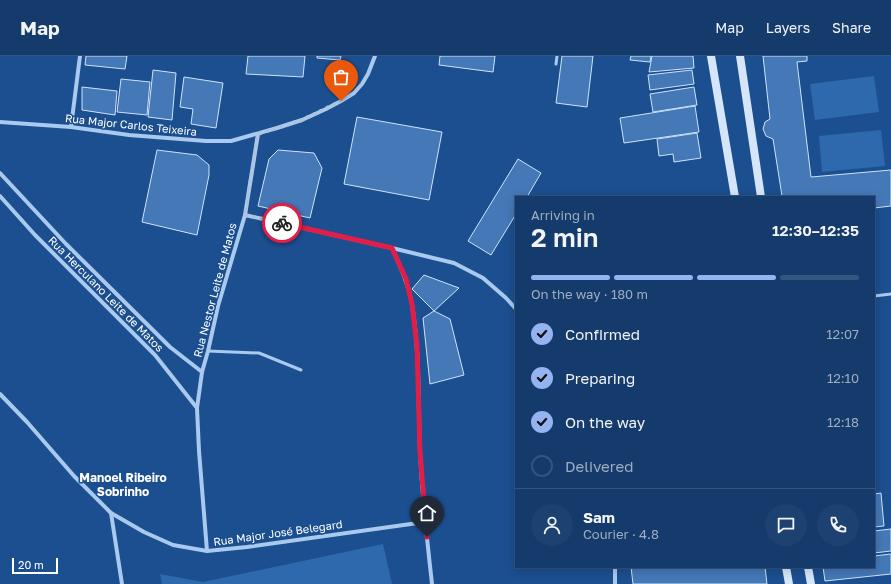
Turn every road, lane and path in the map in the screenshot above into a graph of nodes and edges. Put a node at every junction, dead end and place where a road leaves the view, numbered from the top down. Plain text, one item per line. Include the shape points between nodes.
1 (80, 56) edge
2 (375, 56) edge
3 (557, 56) edge
4 (711, 56) edge
5 (740, 56) edge
6 (556, 64) dead end
7 (0, 122) edge
8 (71, 127) junction
9 (258, 134) junction
10 (0, 173) edge
11 (0, 196) edge
12 (735, 196) edge
13 (761, 196) edge
14 (245, 215) junction
15 (392, 248) junction
16 (891, 294) edge
17 (875, 296) edge
18 (515, 308) edge
19 (208, 351) junction
20 (301, 370) dead end
21 (202, 372) junction
22 (0, 394) edge
23 (197, 408) junction
24 (112, 513) junction
25 (425, 522) junction
26 (207, 551) junction
27 (615, 568) edge
28 (786, 568) edge
29 (808, 568) edge
30 (122, 584) edge
31 (432, 584) edge
32 (615, 584) edge
33 (789, 584) edge
34 (810, 584) edge

1 - 8 street
2 - 9 street via 368,74 354,93 302,120
3 - 6 lane
4 - 12 main road
5 - 13 main road
7 - 8 street, Rua Major Carlos Teixeira
8 - 9 street, Rua Major Carlos Teixeira via 206,142 231,141
9 - 14 street, Rua Nestor Leite de Matos
10 - 21 street, Rua Herculano Leite de Matos via 66,244 170,348
11 - 23 street, Rua Herculano Leite de Matos via 35,235 155,355
14 - 15 street
14 - 19 street, Rua Nestor Leite de Matos via 218,306
15 - 18 street via 454,263 483,278
15 - 25 street via 406,279 412,304
16 - 17 lane
19 - 20 lane via 259,353
19 - 21 street, Rua Nestor Leite de Matos
21 - 23 street, Rua Nestor Leite de Matos
22 - 24 street, Rua Major José Belegard via 74,476
23 - 26 street, Rua Nestor Leite de Matos
24 - 26 street, Rua Major José Belegard via 173,545
24 - 30 street
25 - 26 street, Rua Major José Belegard
25 - 31 street
27 - 32 street
28 - 33 main road
29 - 34 main road

